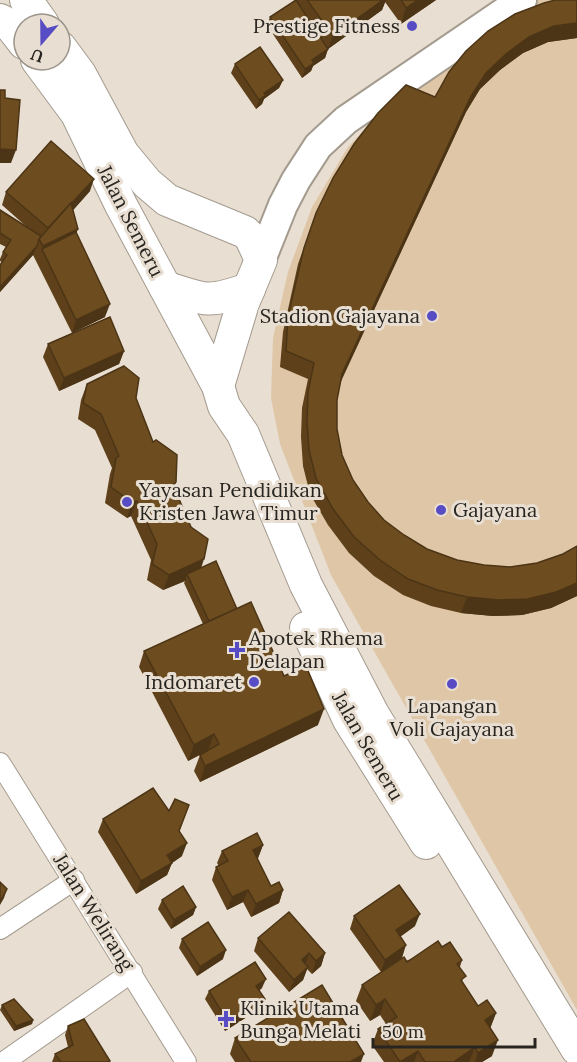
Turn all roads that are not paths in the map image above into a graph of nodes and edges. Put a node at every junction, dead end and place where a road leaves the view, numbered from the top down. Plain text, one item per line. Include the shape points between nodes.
1 (522, 0) edge
2 (72, 63) edge
3 (46, 72) edge
4 (261, 260) junction
5 (165, 287) junction
6 (249, 289) junction
7 (221, 396) junction
8 (0, 762) edge
9 (74, 880) junction
10 (0, 929) edge
11 (132, 972) junction
12 (577, 1050) edge
13 (4, 1062) edge
14 (186, 1062) edge
15 (565, 1062) edge

1 - 4 street via 346,120 318,146 283,205
2 - 4 main road, Jalan Semeru via 123,154 147,183 167,200 245,232
3 - 5 main road, Jalan Semeru via 77,114
4 - 6 main road, Jalan Semeru
5 - 6 main road via 200,299 218,299
5 - 7 main road, Jalan Semeru
6 - 7 main road, Jalan Semeru
7 - 12 main road, Jalan Semeru via 243,434 306,585 373,714
7 - 15 main road, Jalan Semeru via 220,428 224,443 349,720
8 - 9 street, Jalan Welirang
9 - 10 street
9 - 11 street, Jalan Welirang
11 - 13 street
11 - 14 street, Jalan Welirang

